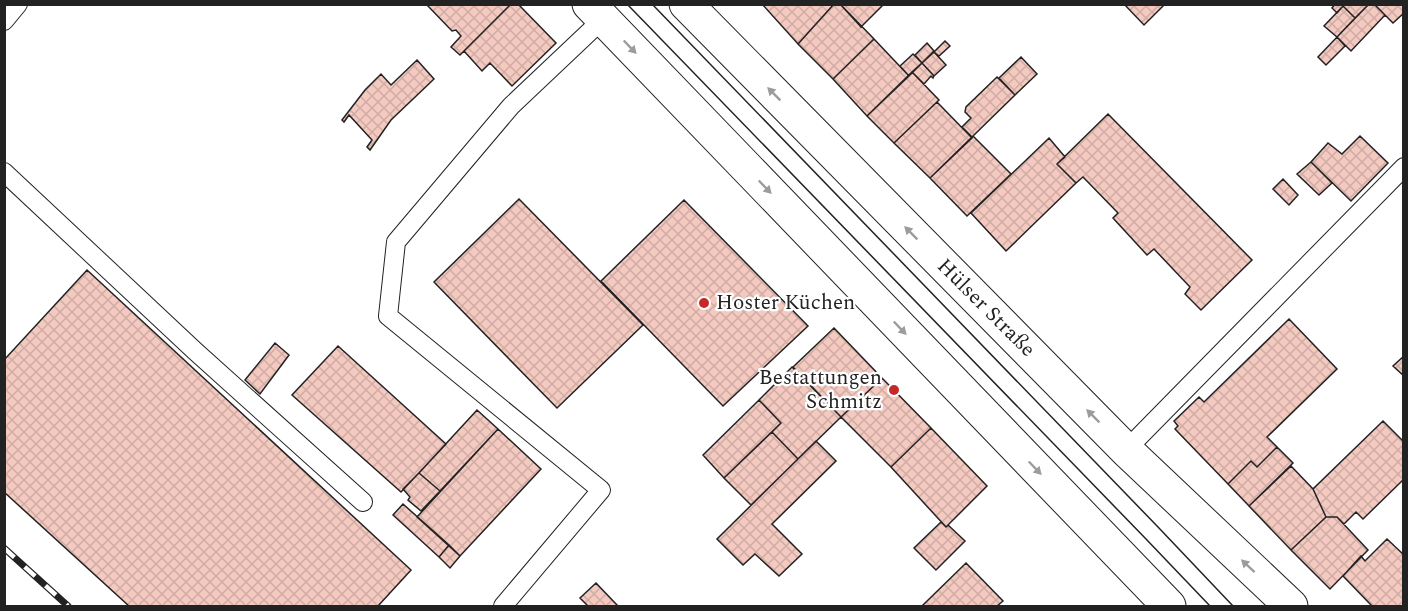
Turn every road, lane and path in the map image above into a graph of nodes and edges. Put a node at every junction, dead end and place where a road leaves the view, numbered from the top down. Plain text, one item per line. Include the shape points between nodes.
1 (18, 4) edge
2 (686, 4) edge
3 (596, 12) edge
4 (4, 21) edge
5 (1404, 167) edge
6 (4, 172) edge
7 (1126, 450) junction
8 (363, 502) dead end
9 (503, 606) edge
10 (1169, 606) edge
11 (1291, 606) edge

1 - 4 lane
7 -> 2 street, Hülser Straße
3 - 9 lane via 396,242 388,316 601,490
3 -> 10 street
5 - 7 lane
6 - 8 lane
11 -> 7 street, Hülser Straße

